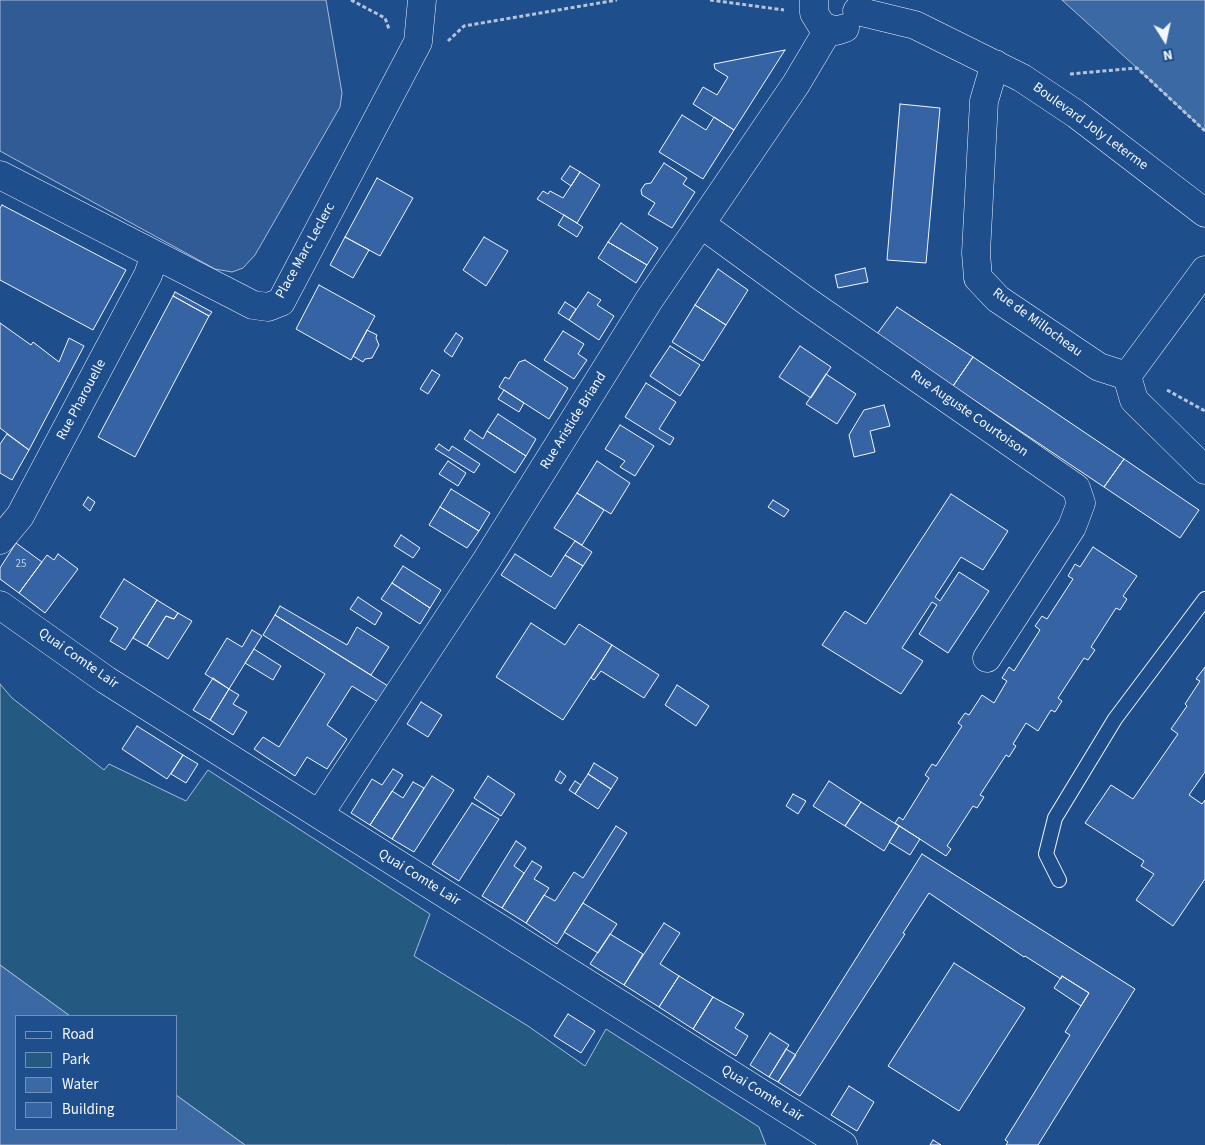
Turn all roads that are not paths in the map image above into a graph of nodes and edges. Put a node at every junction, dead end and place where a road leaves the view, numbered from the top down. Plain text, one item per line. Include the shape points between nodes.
1 (422, 0) edge
2 (857, 5) edge
3 (819, 14) edge
4 (995, 64) junction
5 (0, 175) edge
6 (1205, 213) edge
7 (701, 224) junction
8 (155, 255) junction
9 (1205, 270) edge
10 (1127, 376) junction
11 (1205, 470) edge
12 (0, 540) edge
13 (1205, 599) edge
14 (0, 605) edge
15 (987, 658) dead end
16 (320, 813) junction
17 (1058, 880) dead end
18 (843, 1145) edge

1 - 8 street, Place Marc Leclerc via 418,42 281,302 268,307 253,305
2 - 3 street via 850,26 836,31
2 - 4 street, Boulevard Joly Leterme via 915,25
3 - 7 street, Rue Aristide Briand via 796,84
4 - 6 street, Boulevard Joly Leterme via 1076,114
4 - 10 street, Rue de Millocheau via 984,101 976,253 978,278 998,299 1100,368
5 - 8 street, Place Marc Leclerc
7 - 15 street, Rue Auguste Courtoison via 1076,488 1081,503 1072,527
7 - 16 street, Rue Aristide Briand via 649,300 486,561
8 - 12 street, Rue Pharouelle via 148,275 20,516
9 - 10 street
10 - 11 street via 1134,400
13 - 17 lane via 1115,719 1055,818 1046,854
14 - 16 street, Quai Comte Lair via 106,680
16 - 18 street, Quai Comte Lair

